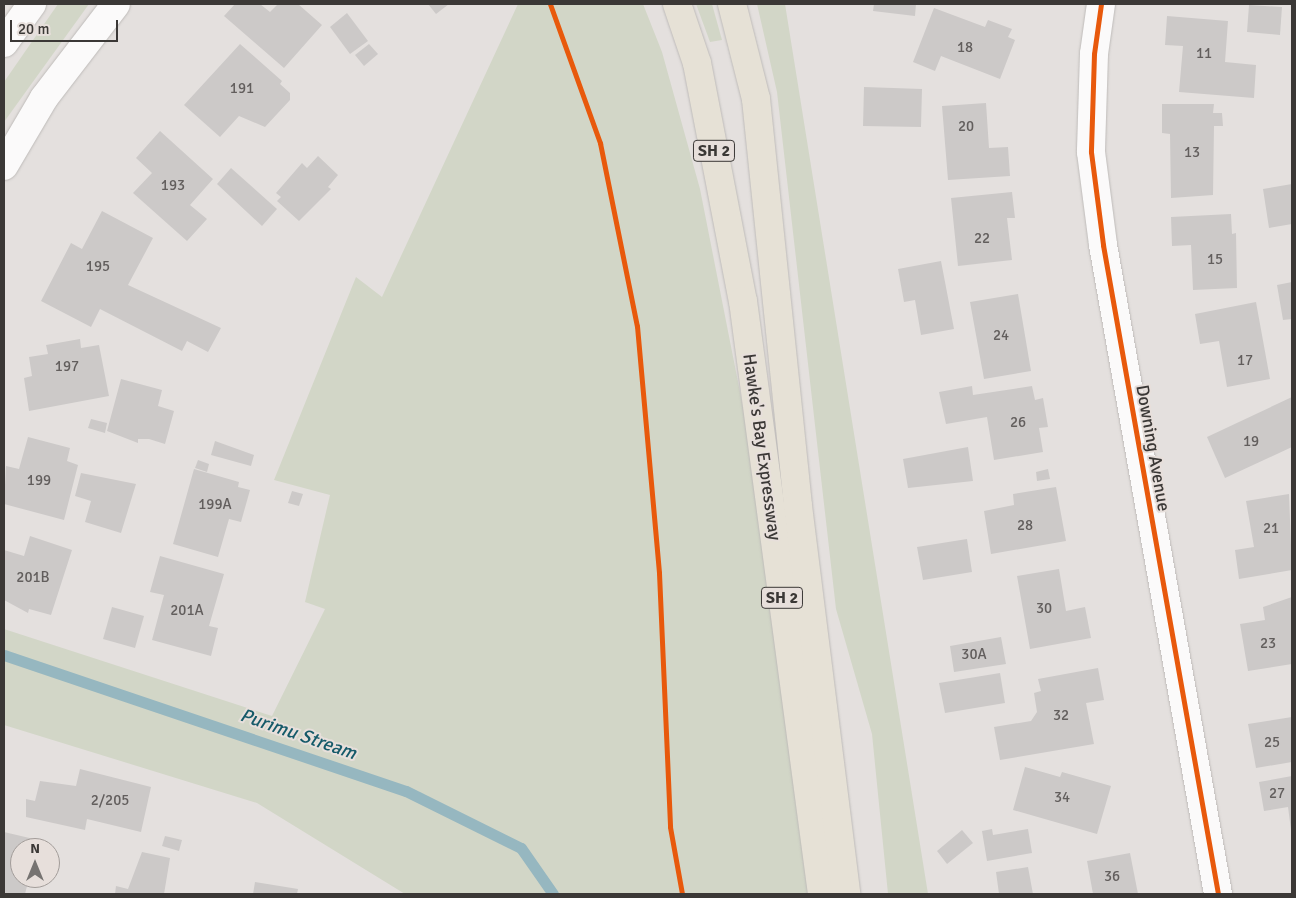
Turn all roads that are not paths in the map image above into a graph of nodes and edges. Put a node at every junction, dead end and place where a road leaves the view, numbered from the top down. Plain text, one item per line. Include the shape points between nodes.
1 (32, 4) edge
2 (116, 4) edge
3 (677, 4) edge
4 (732, 4) edge
5 (1101, 4) edge
6 (4, 43) edge
7 (4, 166) edge
8 (822, 894) edge
9 (846, 894) edge
10 (1218, 894) edge

1 - 6 street
2 - 7 street via 44,98
3 - 8 highway, Hawke's Bay Expressway / SH 2 via 697,63 743,301
4 - 9 highway, Hawke's Bay Expressway / SH 2 via 756,99 798,506
5 - 10 street, Downing Avenue via 1094,54 1091,152 1103,245

